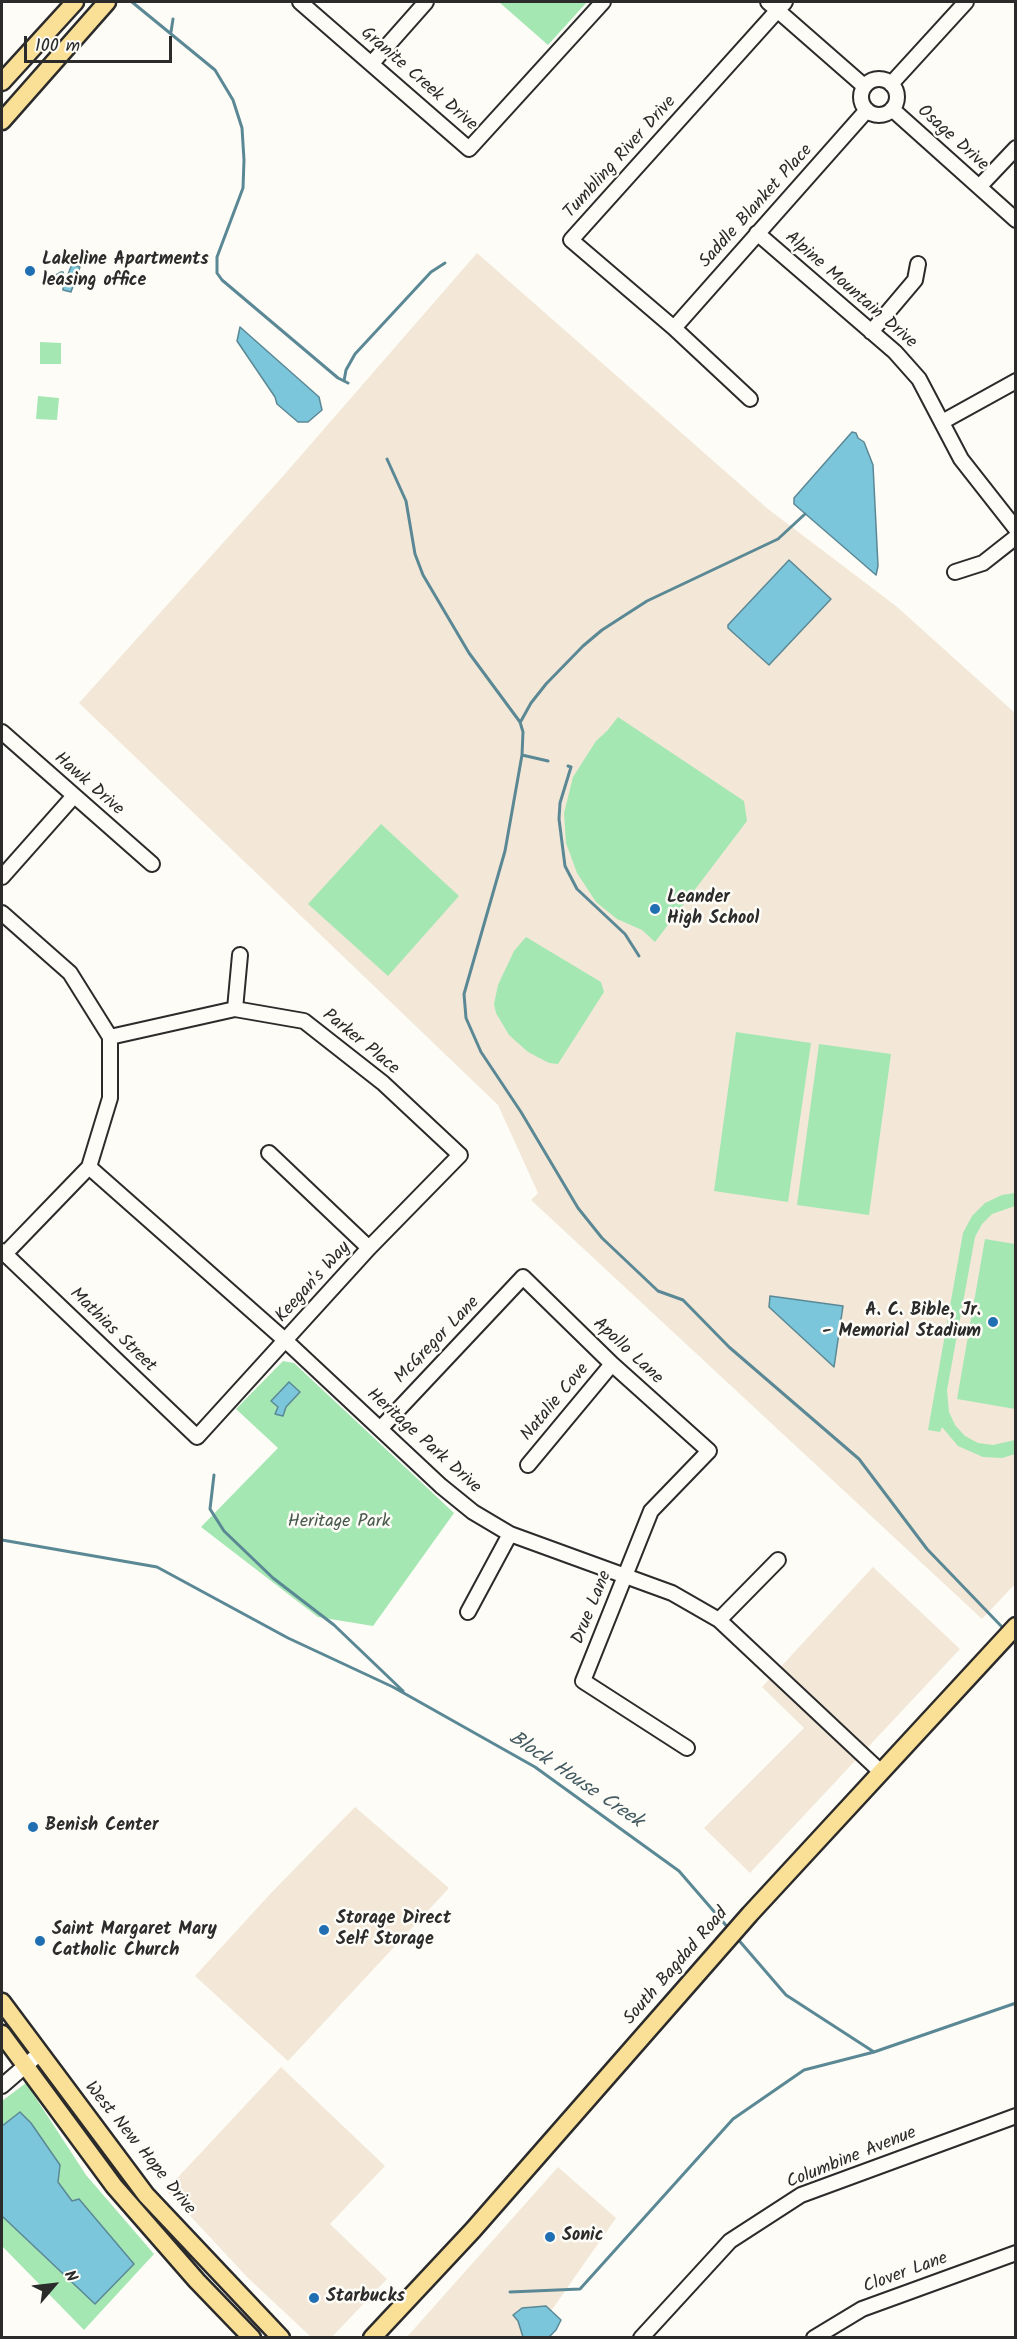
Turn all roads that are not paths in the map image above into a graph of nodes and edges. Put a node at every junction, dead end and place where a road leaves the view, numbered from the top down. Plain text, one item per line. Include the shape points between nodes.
1 (75, 2) edge
2 (107, 2) edge
3 (300, 2) edge
4 (426, 2) edge
5 (603, 2) edge
6 (966, 2) edge
7 (777, 4) edge
8 (372, 63) junction
9 (2, 82) edge
10 (891, 84) junction
11 (864, 86) junction
12 (892, 109) junction
13 (867, 110) junction
14 (2, 121) edge
15 (1016, 148) edge
16 (979, 188) junction
17 (1016, 220) edge
18 (757, 233) junction
19 (918, 264) dead end
20 (674, 328) junction
21 (871, 332) junction
22 (1016, 381) edge
23 (750, 399) dead end
24 (942, 422) junction
25 (1016, 529) edge
26 (1016, 537) edge
27 (955, 572) dead end
28 (2, 732) edge
29 (74, 796) junction
30 (152, 864) dead end
31 (2, 877) edge
32 (2, 913) edge
33 (240, 955) dead end
34 (235, 1009) junction
35 (110, 1037) junction
36 (269, 1153) dead end
37 (460, 1155) joint
38 (90, 1167) junction
39 (369, 1248) junction
40 (3, 1253) edge
41 (523, 1277) joint
42 (285, 1341) junction
43 (612, 1364) junction
44 (380, 1429) junction
45 (197, 1437) joint
46 (709, 1451) joint
47 (528, 1465) dead end
48 (510, 1534) junction
49 (778, 1560) dead end
50 (626, 1575) junction
51 (468, 1612) dead end
52 (719, 1620) junction
53 (1016, 1626) edge
54 (687, 1748) dead end
55 (881, 1772) junction
56 (2, 2002) edge
57 (2, 2034) edge
58 (40, 2053) junction
59 (24, 2065) junction
60 (2, 2086) edge
61 (1016, 2116) edge
62 (1016, 2253) edge
63 (252, 2337) edge
64 (281, 2337) edge
65 (372, 2337) edge
66 (641, 2337) edge
67 (814, 2337) edge

1 - 9 main road
2 - 14 main road
3 - 8 street, Granite Creek Drive
4 - 8 street
5 - 8 street, Granite Creek Drive via 469,149
6 - 10 street
7 - 11 street
7 - 20 street, Tumbling River Drive via 571,240
10 - 11 street via 877,79
10 - 12 street via 897,96
11 - 13 street via 861,96
12 - 13 street via 880,115
12 - 16 street, Osage Drive
13 - 18 street, Saddle Blanket Place
15 - 16 street
16 - 17 street, Osage Drive
18 - 20 street, Saddle Blanket Place
18 - 21 street, Alpine Mountain Drive
19 - 21 street via 915,280
20 - 23 street, Tumbling River Drive
21 - 24 street, Alpine Mountain Drive via 919,379
22 - 24 street
24 - 25 street, Alpine Mountain Drive via 961,459
26 - 27 street via 983,563
28 - 29 street, Hawk Drive
29 - 30 street, Hawk Drive
29 - 31 street
32 - 35 street via 70,973
33 - 34 street
34 - 35 street, Parker Place
34 - 37 street, Parker Place via 304,1021 383,1083
35 - 38 street via 110,1098
36 - 39 street
37 - 39 street, Keegan's Way
38 - 40 street
38 - 42 street, Heritage Park Drive
39 - 42 street, Keegan's Way
40 - 45 street, Mathias Street
41 - 43 street, Apollo Lane
41 - 44 street, McGregor Lane
42 - 44 street, Heritage Park Drive
42 - 45 street, Keegan's Way
43 - 46 street, Apollo Lane
43 - 47 street, Natalie Cove
44 - 48 street, Heritage Park Drive via 449,1493
46 - 50 street, Drue Lane via 651,1511
48 - 50 street, Heritage Park Drive
48 - 51 street
49 - 52 street
50 - 52 street, Heritage Park Drive via 672,1593
50 - 54 street, Drue Lane via 583,1681
52 - 55 street, Heritage Park Drive
53 - 55 main road, South Bagdad Road
55 - 65 main road, South Bagdad Road via 750,1914 473,2230
56 - 58 main road, West New Hope Drive
57 - 59 main road
58 - 59 street
58 - 64 main road, West New Hope Drive via 146,2195
59 - 60 street
59 - 63 main road via 114,2186 197,2282
61 - 66 street, Columbine Avenue via 801,2195 730,2241
62 - 67 street, Clover Lane via 862,2309

